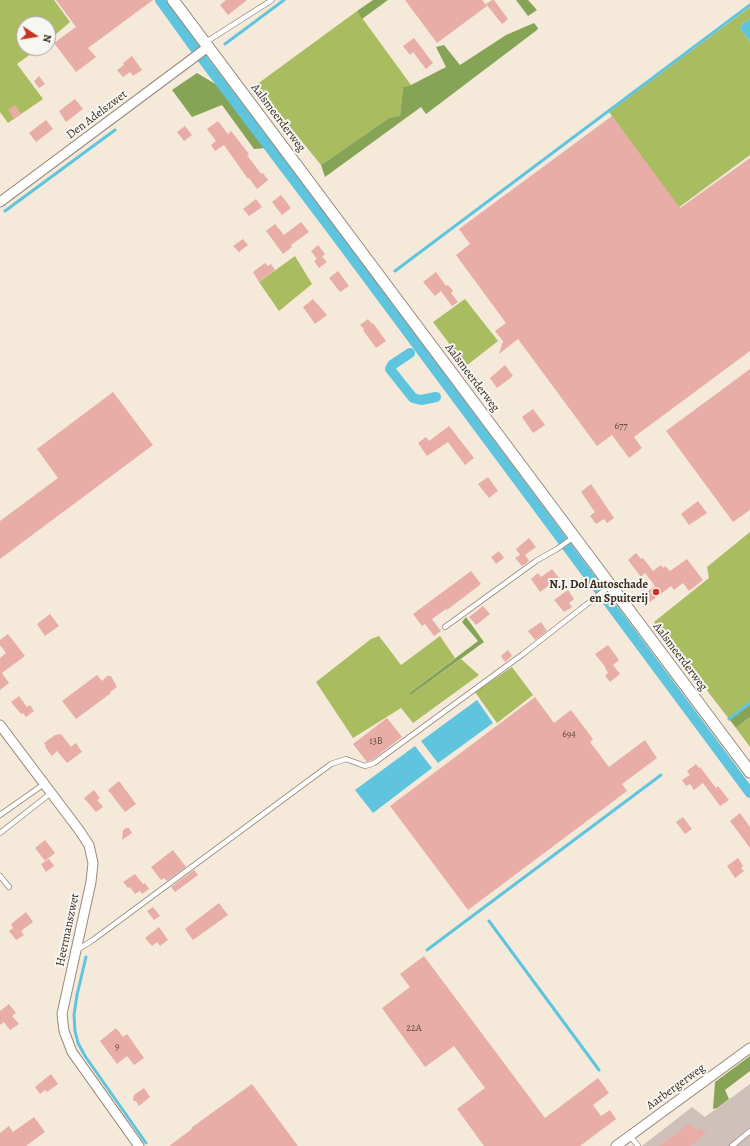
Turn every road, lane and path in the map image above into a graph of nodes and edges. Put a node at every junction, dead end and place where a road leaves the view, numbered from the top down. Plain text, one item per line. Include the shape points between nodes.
1 (173, 0) edge
2 (272, 0) edge
3 (202, 50) junction
4 (0, 202) edge
5 (571, 539) junction
6 (608, 587) junction
7 (445, 627) dead end
8 (0, 725) edge
9 (750, 772) edge
10 (44, 784) junction
11 (51, 793) junction
12 (0, 816) edge
13 (0, 833) edge
14 (0, 876) edge
15 (9, 887) dead end
16 (75, 951) junction
17 (750, 1048) edge
18 (750, 1131) edge
19 (630, 1136) junction
20 (139, 1146) edge
21 (616, 1146) edge
22 (638, 1146) edge
23 (732, 1146) edge

1 - 3 street, Aalsmeerderweg
2 - 3 lane
3 - 4 street, Den Adelszwet
3 - 5 street, Aalsmeerderweg via 301,170
5 - 6 street, Aalsmeerderweg
5 - 7 lane via 536,561
6 - 9 street, Aalsmeerderweg
6 - 16 lane via 523,654 374,763 365,766 346,759 331,764
8 - 10 street, Heermanszwet
10 - 11 street, Heermanszwet
10 - 12 lane
11 - 13 lane
11 - 16 street, Heermanszwet via 89,845 93,863
14 - 15 lane
16 - 20 street, Heermanszwet via 62,1014 67,1042
17 - 19 street, Aarbergerweg
18 - 23 lane
19 - 21 street, Aarbergerweg
19 - 22 lane

